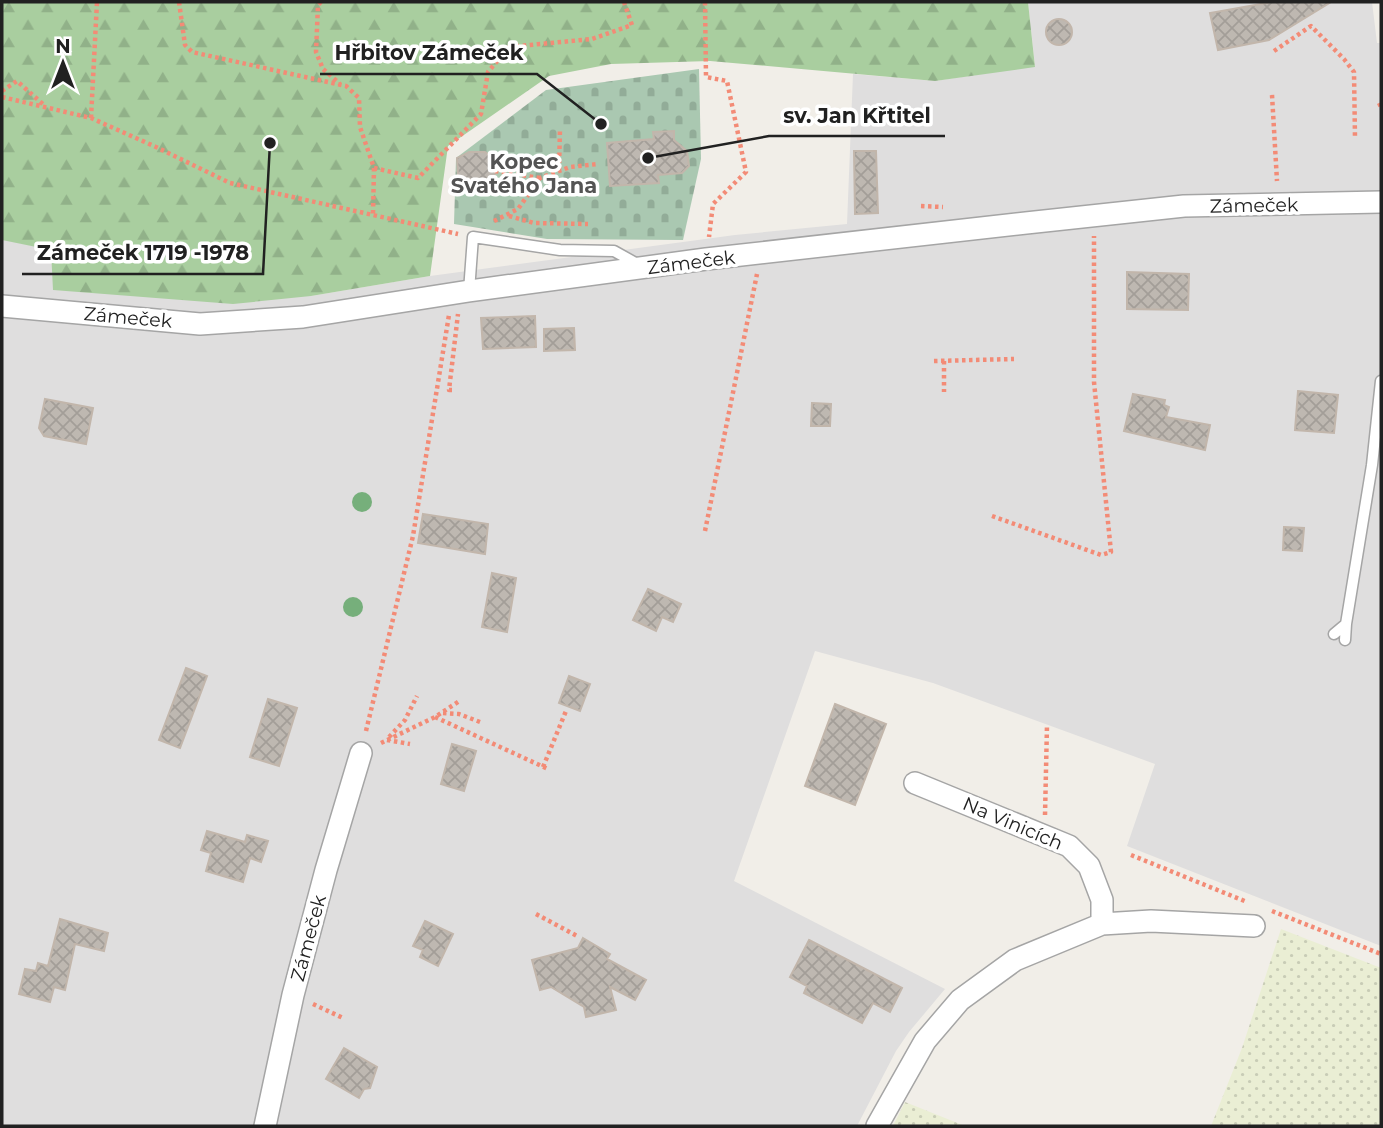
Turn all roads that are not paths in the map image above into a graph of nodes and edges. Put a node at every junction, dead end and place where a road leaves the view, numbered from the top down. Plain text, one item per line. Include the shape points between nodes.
1 (1381, 202) edge
2 (644, 268) junction
3 (463, 300) junction
4 (2, 306) edge
5 (1381, 381) edge
6 (1340, 637) dead end
7 (361, 753) road end
8 (915, 783) dead end
9 (1102, 924) junction
10 (1254, 926) dead end
11 (265, 1126) edge
12 (877, 1126) edge

1 - 2 street, Zámeček via 1184,206
2 - 3 street, Zámeček
2 - 3 lane via 614,251 560,250 472,237
3 - 4 street, Zámeček via 200,324
5 - 6 lane via 1372,465 1346,624
7 - 11 street, Zámeček via 293,995
8 - 9 street, Na Vinicích via 1069,846 1089,866 1101,900
9 - 10 street via 1151,921
9 - 12 street via 1015,960 960,1000 925,1041

